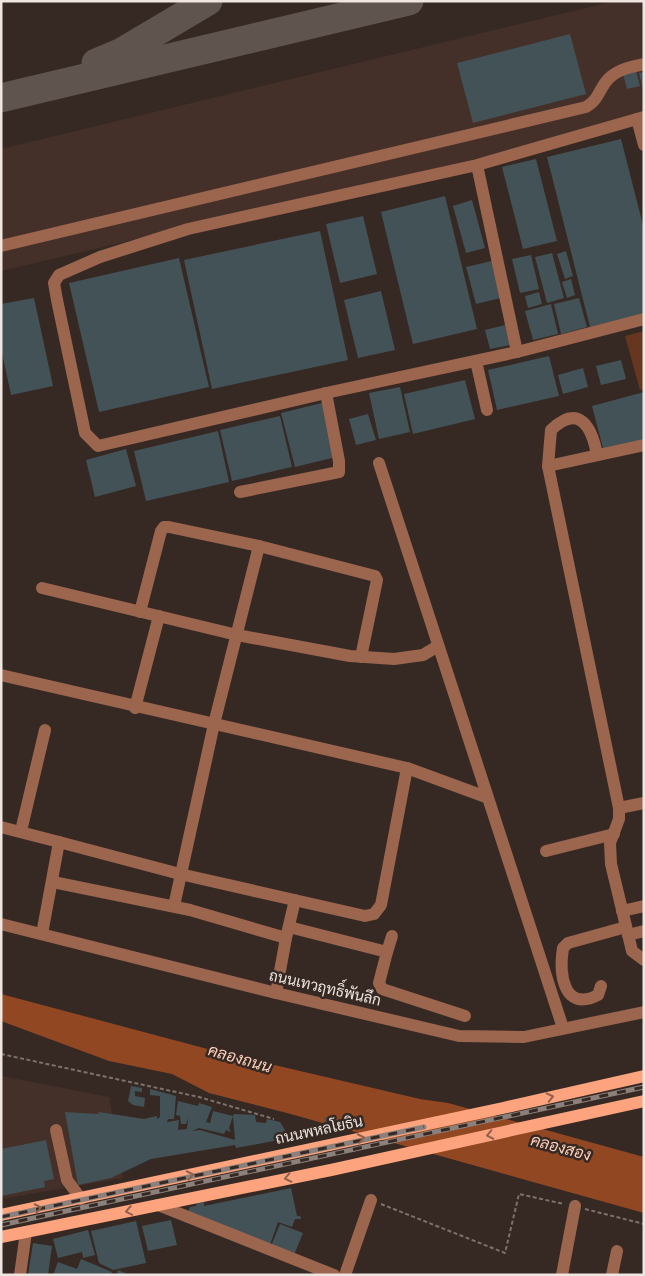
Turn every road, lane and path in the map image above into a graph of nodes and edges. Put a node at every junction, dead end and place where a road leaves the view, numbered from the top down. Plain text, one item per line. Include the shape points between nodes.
1 (644, 64) edge
2 (640, 118) edge
3 (644, 145) edge
4 (477, 165) junction
5 (1, 246) edge
6 (644, 319) edge
7 (517, 352) junction
8 (476, 361) junction
9 (326, 393) junction
10 (488, 410) dead end
11 (644, 445) edge
12 (597, 455) junction
13 (379, 463) dead end
14 (548, 466) junction
15 (240, 492) dead end
16 (259, 546) junction
17 (42, 588) dead end
18 (140, 612) junction
19 (159, 616) junction
20 (237, 635) junction
21 (438, 646) junction
22 (360, 657) junction
23 (1, 675) edge
24 (135, 708) junction
25 (214, 724) junction
26 (45, 730) dead end
27 (407, 768) junction
28 (486, 797) junction
29 (644, 803) edge
30 (619, 808) junction
31 (1, 826) edge
32 (21, 831) junction
33 (614, 834) junction
34 (59, 842) junction
35 (546, 851) dead end
36 (180, 874) junction
37 (53, 882) junction
38 (295, 900) junction
39 (174, 906) junction
40 (644, 906) edge
41 (622, 911) junction
42 (1, 924) edge
43 (627, 931) junction
44 (644, 931) edge
45 (288, 932) junction
46 (42, 934) junction
47 (392, 936) dead end
48 (387, 952) junction
49 (644, 960) edge
50 (601, 986) dead end
51 (276, 993) junction
52 (644, 1012) edge
53 (465, 1016) dead end
54 (563, 1028) junction
55 (1, 1054) edge
56 (644, 1076) edge
57 (644, 1102) edge
58 (274, 1119) dead end
59 (56, 1130) dead end
60 (80, 1199) junction
61 (371, 1200) joint
62 (158, 1205) junction
63 (575, 1206) junction
64 (1, 1215) edge
65 (644, 1224) edge
66 (26, 1232) junction
67 (1, 1237) edge
68 (617, 1251) dead end
69 (20, 1275) edge
70 (334, 1275) edge
71 (345, 1275) edge
72 (562, 1275) edge
73 (612, 1275) edge

1 - 5 street via 611,76 594,103 586,107
2 - 3 street
2 - 4 street
4 - 7 street
4 - 9 street via 188,229 100,257 59,274 54,283 85,433 98,446
6 - 7 street
7 - 8 street
8 - 9 street
8 - 10 street
9 - 15 street via 339,461 338,472
11 - 12 street
12 - 14 street
12 - 14 street via 589,427 582,420 572,418 551,430
13 - 21 street
14 - 30 street
16 - 18 street via 164,527
16 - 20 street
16 - 22 street via 375,576 377,580
17 - 18 street
18 - 19 street
19 - 20 street
19 - 24 street
20 - 22 street
20 - 25 street
21 - 22 street via 423,655
21 - 28 street
23 - 24 street
24 - 25 street
25 - 27 street
25 - 36 street
26 - 32 street
27 - 28 street
27 - 38 street via 381,905 374,914 365,916
28 - 54 street
29 - 30 street
30 - 33 street
31 - 32 street
32 - 34 street
33 - 35 street
33 - 41 street via 610,844 611,864
34 - 36 street
34 - 37 street
36 - 38 street
36 - 39 street
37 - 39 street
37 - 46 street
38 - 45 street
39 - 45 street
40 - 41 street
41 - 43 street
42 - 46 street, ถนนเทวฤทธิ์พันลึก
43 - 44 street
43 - 49 street via 632,951
43 - 50 street via 568,943 563,948 561,958 568,994 576,1000 588,1000 598,995
45 - 48 street
45 - 51 street
46 - 51 street, ถนนเทวฤทธิ์พันลึก
47 - 48 street
48 - 53 street via 380,984 382,989
51 - 54 street, ถนนเทวฤทธิ์พันลึก via 459,1036 524,1037
52 - 54 street, ถนนเทวฤทธิ์พันลึก
55 - 58 path via 199,1097
60 -> 56 main road, ถนนพหลโยธิน
57 -> 62 main road
59 - 60 street via 68,1180
64 -> 60 main road, ถนนพหลโยธิน
61 - 63 path via 505,1253 519,1194
61 - 71 street
62 -> 66 main road
62 - 70 street
63 - 65 path
63 - 72 street
66 - 67 main road
66 - 69 street
68 - 73 street

